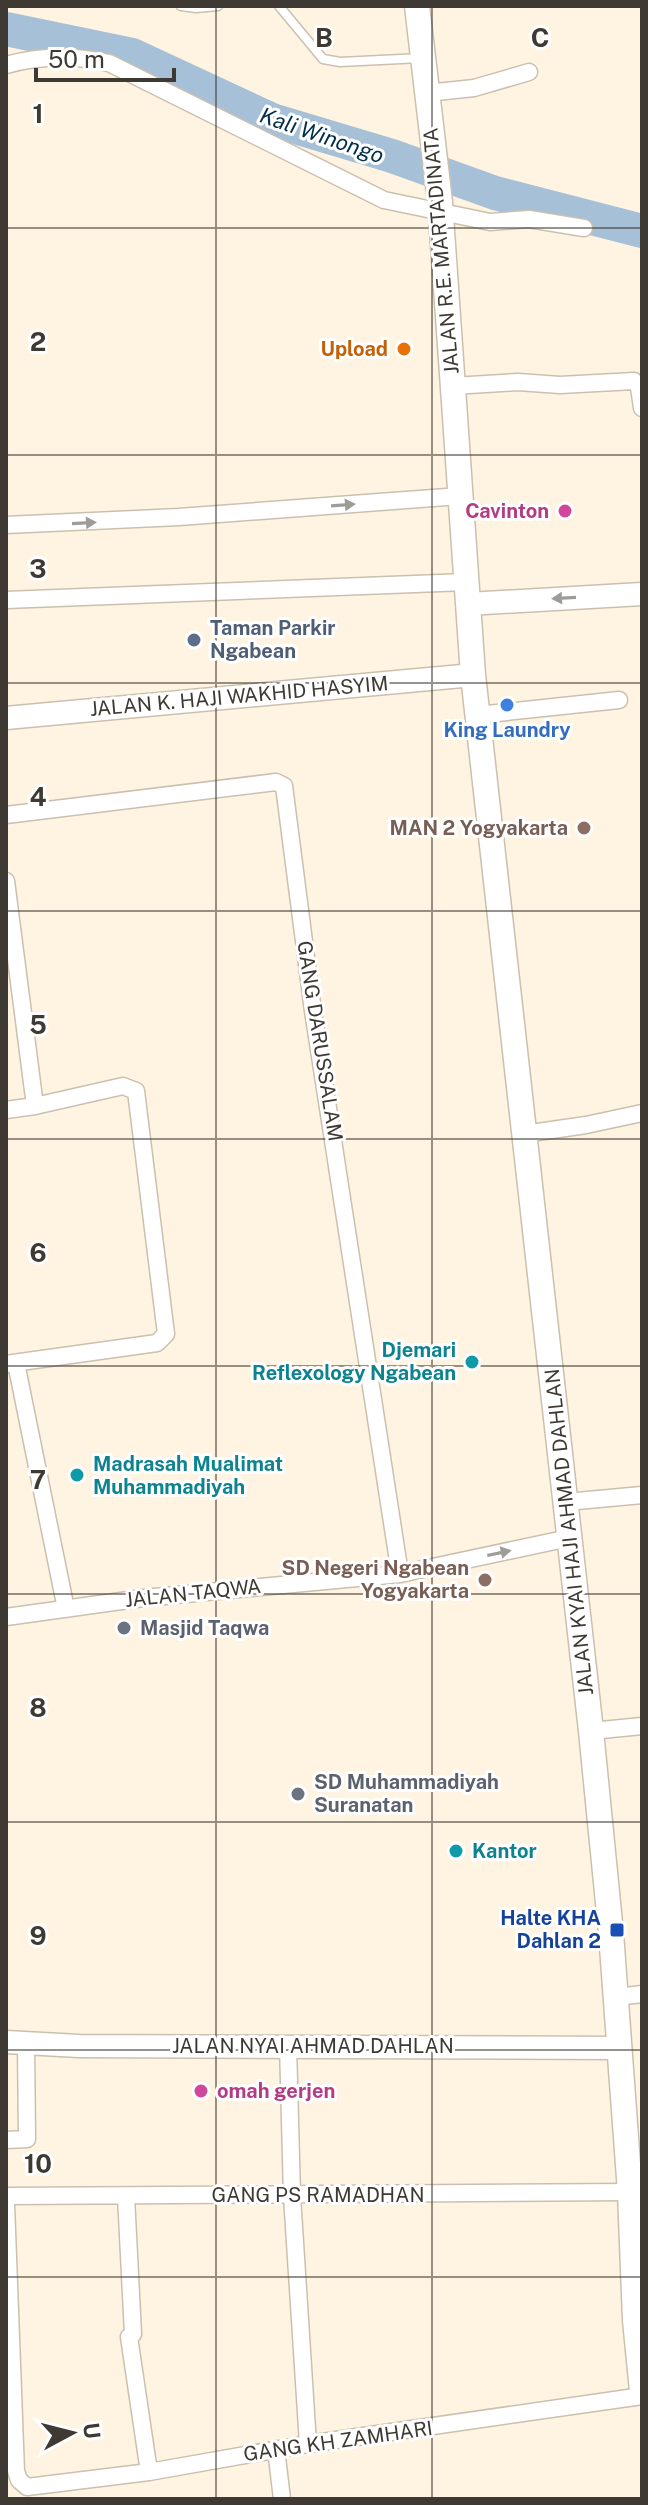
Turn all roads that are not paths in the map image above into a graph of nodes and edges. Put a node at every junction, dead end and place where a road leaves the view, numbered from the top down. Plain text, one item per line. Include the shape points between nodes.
1 (181, 6) edge
2 (218, 6) edge
3 (279, 6) edge
4 (417, 6) edge
5 (423, 58) junction
6 (6, 65) edge
7 (529, 72) dead end
8 (427, 93) junction
9 (440, 206) junction
10 (584, 228) dead end
11 (453, 386) junction
12 (642, 408) edge
13 (460, 496) junction
14 (6, 525) edge
15 (467, 593) junction
16 (642, 594) edge
17 (6, 600) edge
18 (473, 675) junction
19 (619, 700) dead end
20 (478, 715) junction
21 (6, 718) edge
22 (6, 815) edge
23 (6, 881) edge
24 (35, 1106) junction
25 (6, 1110) edge
26 (642, 1113) edge
27 (524, 1134) junction
28 (11, 1364) edge
29 (642, 1495) edge
30 (566, 1502) junction
31 (569, 1538) junction
32 (400, 1574) junction
33 (66, 1609) junction
34 (6, 1617) edge
35 (642, 1726) edge
36 (591, 1731) junction
37 (642, 1994) edge
38 (617, 1997) junction
39 (16, 2042) edge
40 (288, 2045) junction
41 (620, 2048) junction
42 (6, 2140) edge
43 (630, 2192) junction
44 (6, 2196) edge
45 (126, 2196) junction
46 (292, 2196) junction
47 (6, 2204) edge
48 (641, 2357) edge
49 (642, 2393) edge
50 (308, 2444) junction
51 (276, 2449) junction
52 (149, 2472) junction
53 (282, 2499) edge

1 - 2 lane
3 - 5 lane via 323,59
4 - 5 main road, JALAN R.E. MARTADINATA
5 - 8 main road, JALAN R.E. MARTADINATA
6 - 9 street via 66,56 109,63 384,200
7 - 8 street via 474,88
8 - 9 main road, JALAN R.E. MARTADINATA
9 - 10 street via 490,222 529,219
9 - 11 main road, JALAN R.E. MARTADINATA
11 - 12 street via 634,381
11 - 13 main road, JALAN R.E. MARTADINATA
14 -> 13 street
13 - 15 main road, JALAN R.E. MARTADINATA
16 -> 15 main road
15 - 17 street
15 - 18 main road, JALAN KYAI HAJI AHMAD DAHLAN
18 - 20 main road, JALAN KYAI HAJI AHMAD DAHLAN
18 - 21 main road, JALAN K. HAJI WAKHID HASYIM
19 - 20 street
20 - 27 main road, JALAN KYAI HAJI AHMAD DAHLAN
22 - 32 street, GANG DARUSSALAM via 276,782 284,786 313,1011
23 - 24 street
24 - 25 street
24 - 28 street via 123,1086 136,1091 166,1334 157,1343
26 - 27 street
27 - 30 main road, JALAN KYAI HAJI AHMAD DAHLAN
28 - 33 street
29 - 30 street
30 - 31 main road, JALAN KYAI HAJI AHMAD DAHLAN
32 -> 31 street, JALAN TAQWA
31 - 36 main road, JALAN KYAI HAJI AHMAD DAHLAN
32 - 33 street, JALAN TAQWA
33 - 34 street, JALAN TAQWA
35 - 36 street
36 - 38 main road, JALAN KYAI HAJI AHMAD DAHLAN
37 - 38 street
38 - 41 main road, JALAN KYAI HAJI AHMAD DAHLAN
39 - 40 main road, JALAN NYAI AHMAD DAHLAN
39 - 42 street via 27,2139
40 - 41 main road, JALAN NYAI AHMAD DAHLAN
40 - 46 street
41 - 43 main road, JALAN KYAI HAJI AHMAD DAHLAN
43 - 46 street, GANG PS RAMADHAN
43 - 48 main road, JALAN KYAI HAJI AHMAD DAHLAN
44 - 45 street, GANG PS RAMADHAN
45 - 46 street, GANG PS RAMADHAN
45 - 52 street via 133,2334 129,2337
46 - 50 street
47 - 52 street, GANG KH ZAMHARI via 16,2471 23,2485
48 - 49 main road, JALAN KYAI HAJI AHMAD DAHLAN
49 - 50 street, GANG KH ZAMHARI
50 - 51 street, GANG KH ZAMHARI
51 - 52 street, GANG KH ZAMHARI
51 - 53 street

